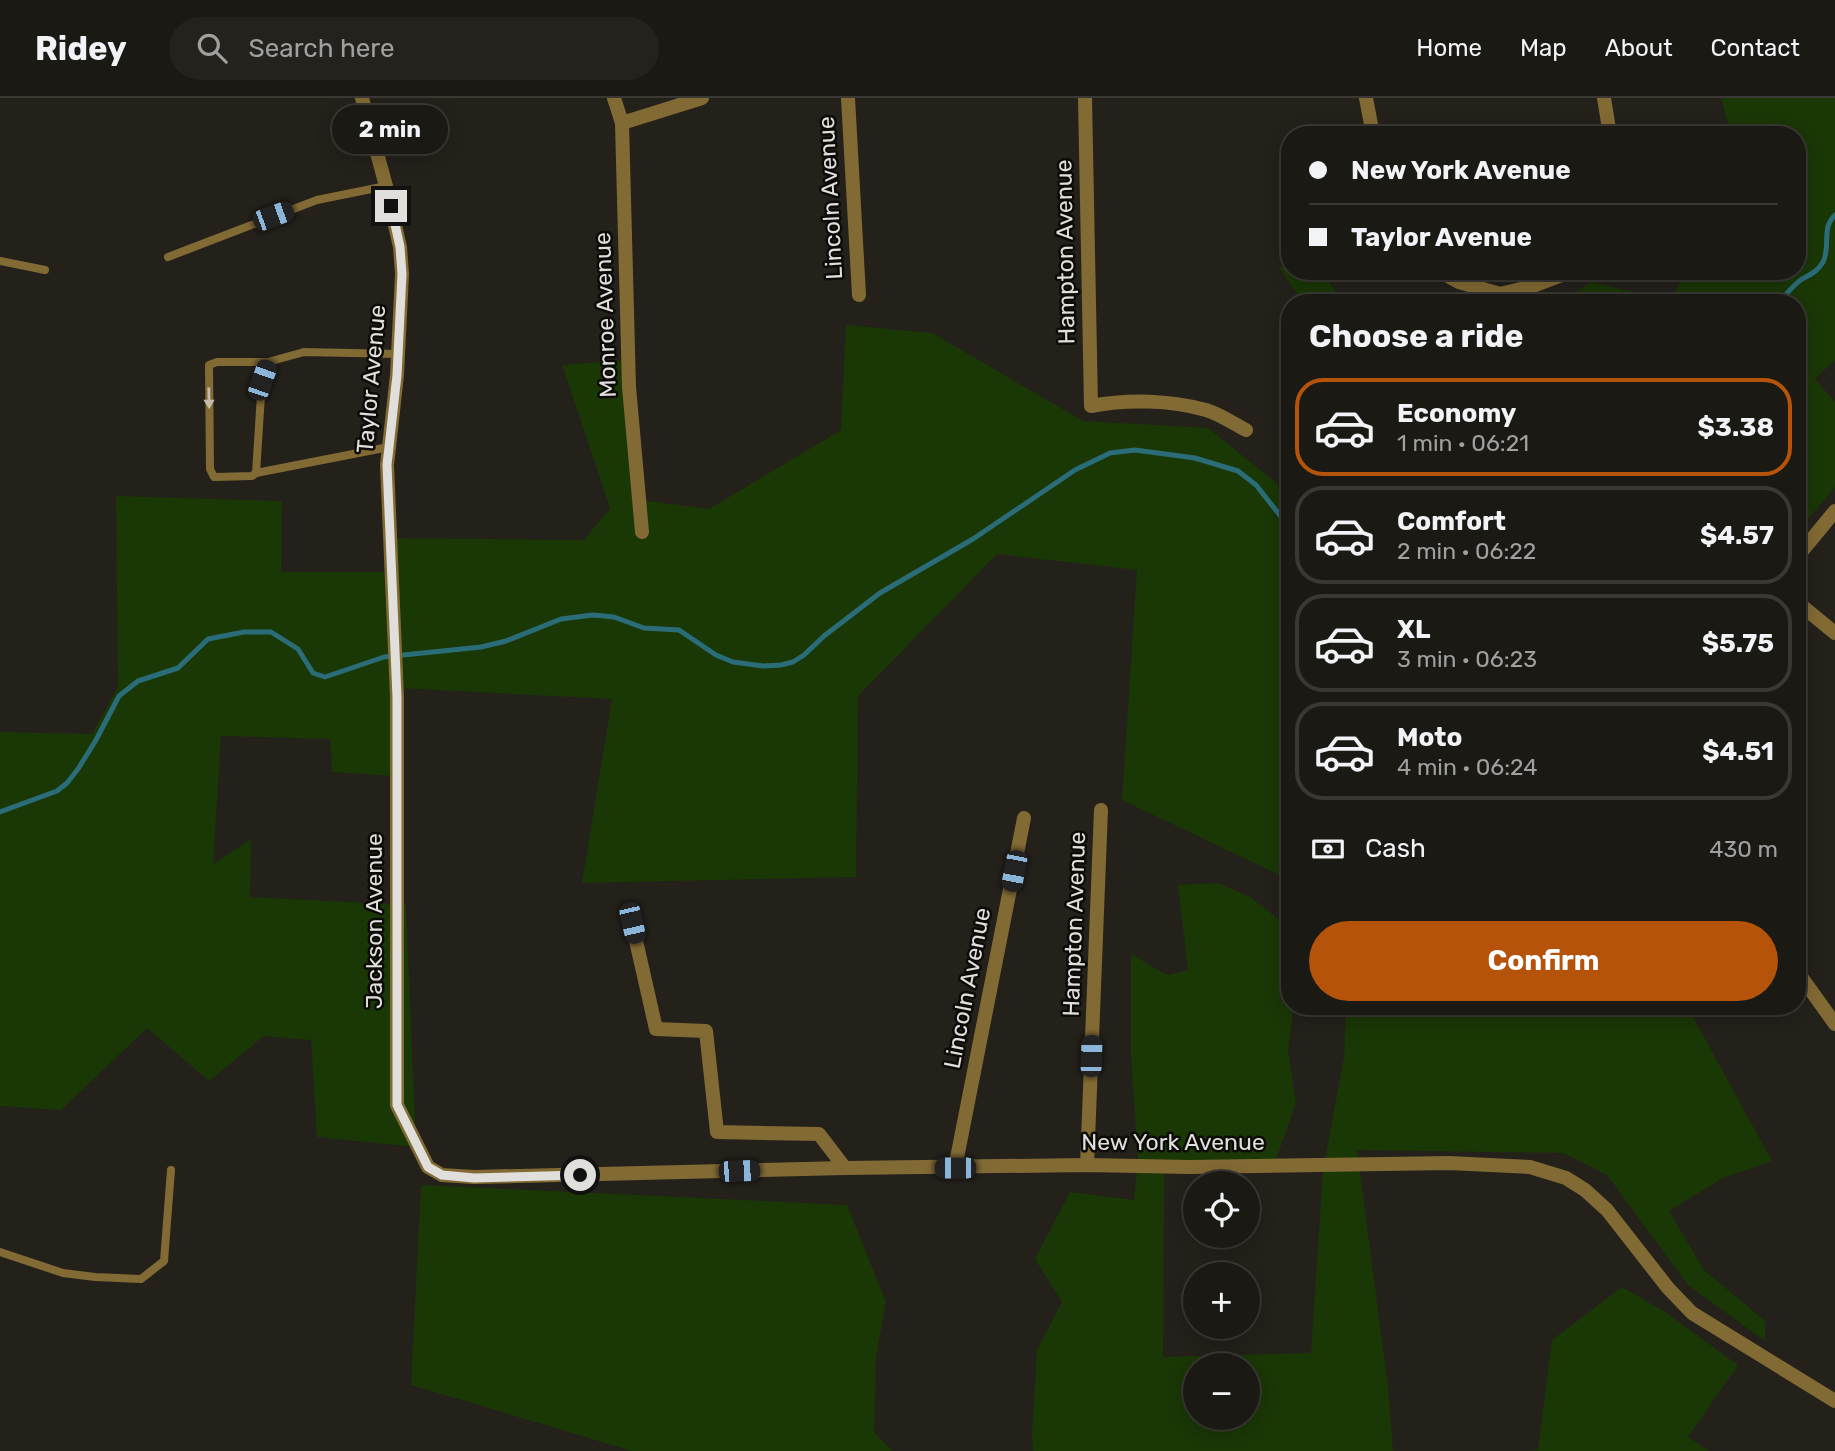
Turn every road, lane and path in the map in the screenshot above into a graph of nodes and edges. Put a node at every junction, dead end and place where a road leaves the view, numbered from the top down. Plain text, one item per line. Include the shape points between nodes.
1 (362, 98) edge
2 (614, 98) edge
3 (702, 98) edge
4 (848, 98) edge
5 (1085, 98) edge
6 (1366, 98) edge
7 (1604, 98) edge
8 (621, 122) junction
9 (1371, 126) edge
10 (1609, 126) edge
11 (386, 186) junction
12 (168, 257) dead end
13 (0, 261) edge
14 (45, 270) dead end
15 (1455, 280) edge
16 (1549, 280) edge
17 (859, 295) dead end
18 (398, 354) junction
19 (268, 362) junction
20 (1246, 430) dead end
21 (389, 447) junction
22 (256, 472) junction
23 (1835, 511) edge
24 (642, 531) dead end
25 (1806, 546) edge
26 (1806, 609) edge
27 (1835, 633) edge
28 (396, 668) joint
29 (1101, 810) dead end
30 (1024, 818) dead end
31 (632, 923) dead end
32 (1806, 984) edge
33 (1835, 1024) edge
34 (1087, 1165) junction
35 (428, 1167) joint
36 (845, 1168) junction
37 (955, 1168) junction
38 (171, 1170) dead end
39 (0, 1252) edge
40 (1835, 1401) edge

1 - 11 street, Taylor Avenue
2 - 8 street, Monroe Avenue
3 - 8 street
4 - 17 street, Lincoln Avenue
5 - 20 street, Hampton Avenue via 1091,406 1155,402 1208,410
6 - 9 street
7 - 10 street
8 - 24 street, Monroe Avenue via 629,387
11 - 12 lane via 317,200
11 - 18 street, Taylor Avenue via 402,274
13 - 14 lane
15 - 16 street via 1500,293
18 - 19 lane via 304,352
18 - 21 street, Taylor Avenue
19 - 22 lane via 262,380
19 -> 22 lane via 209,365 210,469 214,477
21 - 22 lane
21 - 28 street, Taylor Avenue
23 - 25 street
26 - 27 street
28 - 35 street, Jackson Avenue via 397,1105
29 - 34 street, Hampton Avenue
30 - 37 street, Lincoln Avenue
31 - 36 street via 656,1029 706,1031 717,1132 819,1134
32 - 33 street
34 - 37 street, New York Avenue
34 - 40 street, New York Avenue via 1449,1163 1530,1167 1566,1178 1607,1210 1692,1312
35 - 36 street, New York Avenue via 442,1175 474,1178
36 - 37 street, New York Avenue
38 - 39 lane via 164,1261 141,1279 63,1273

